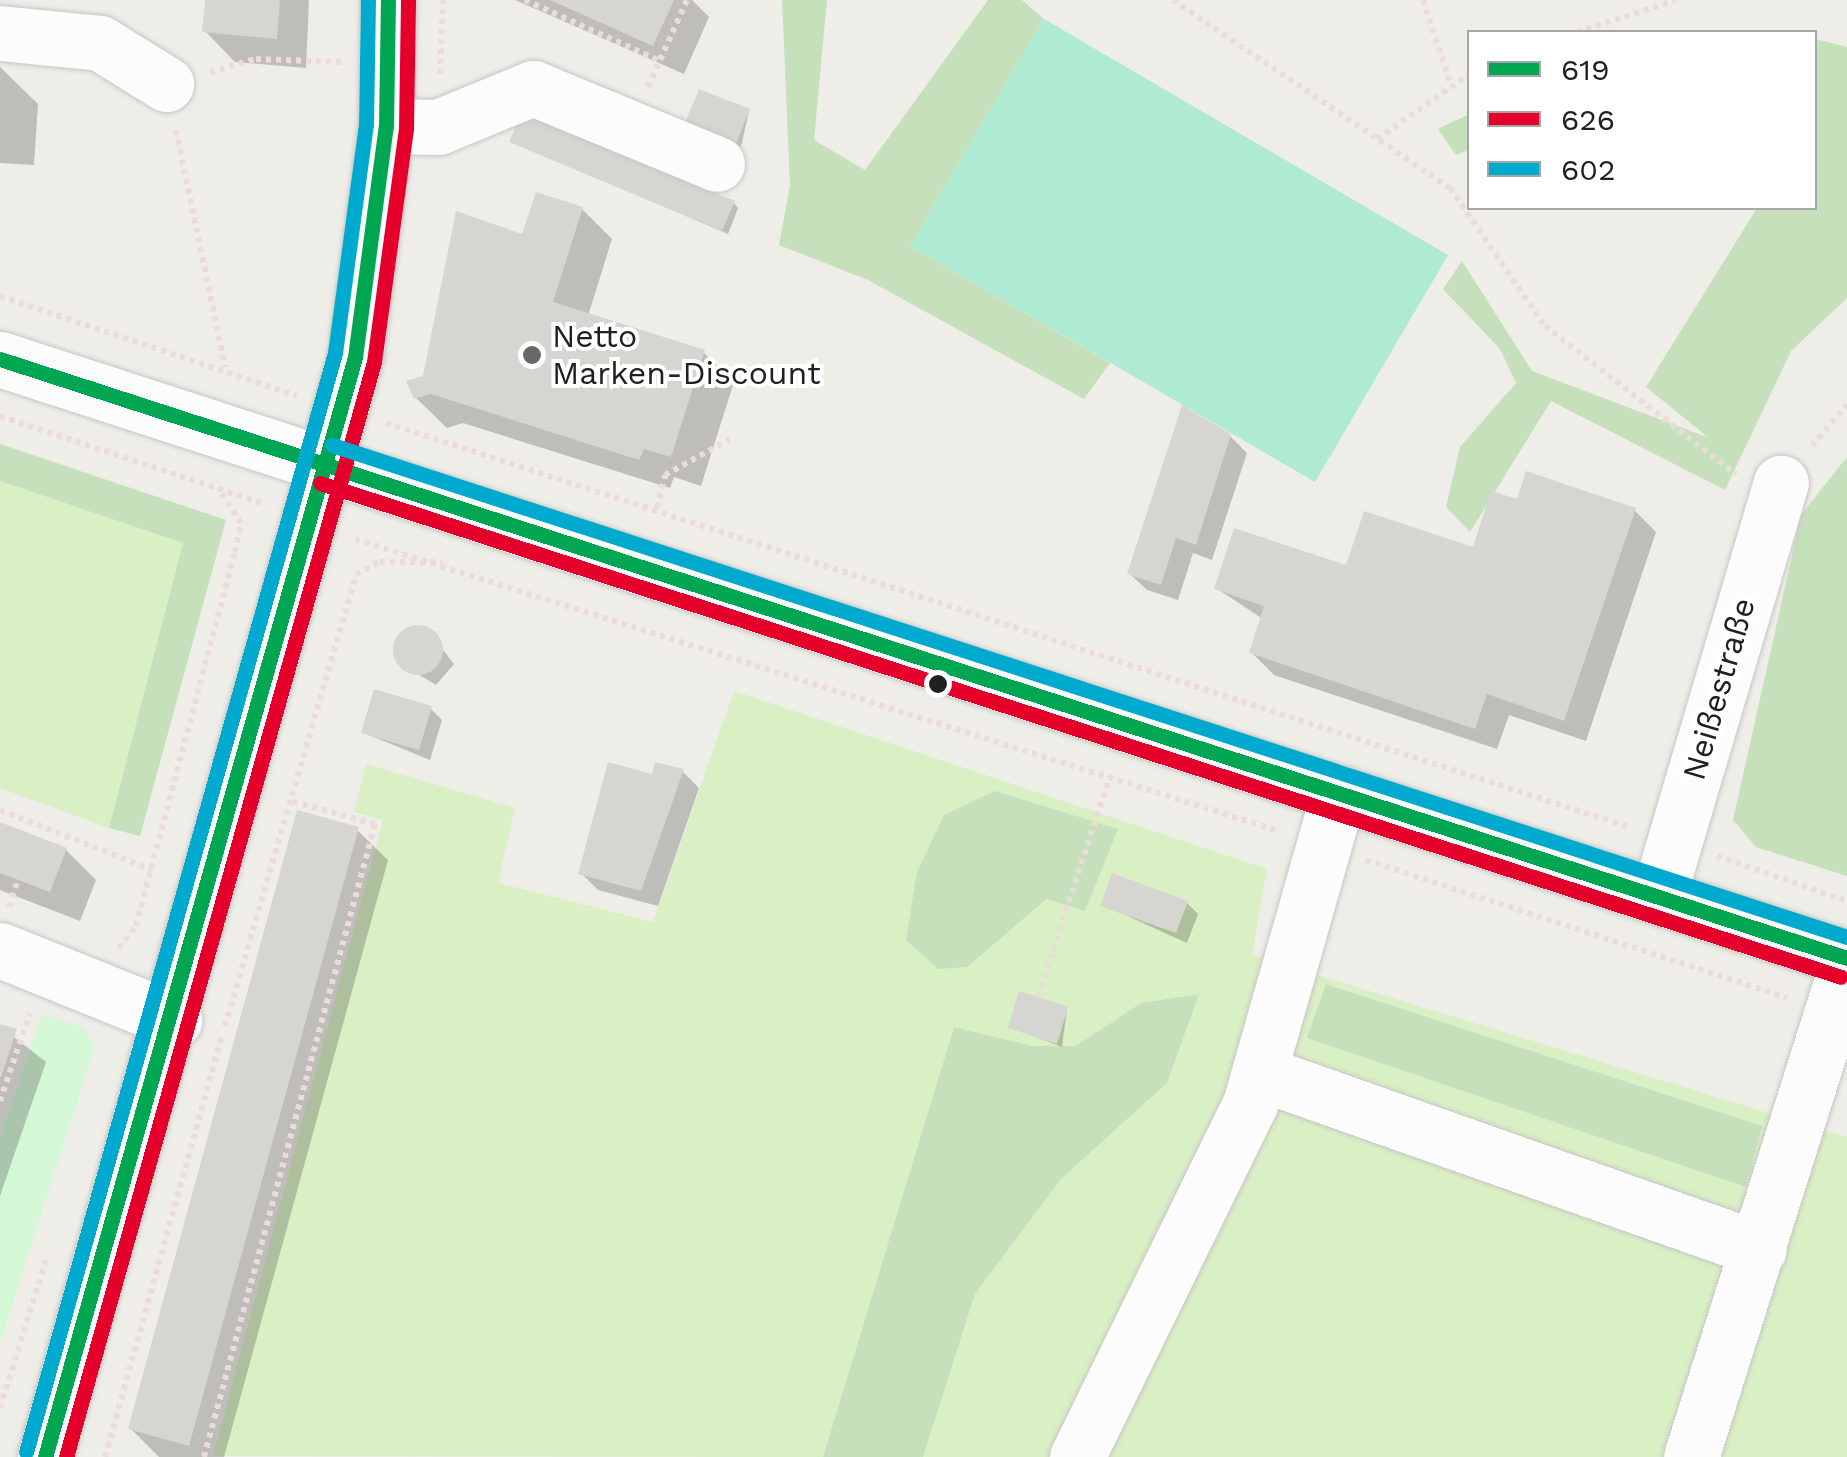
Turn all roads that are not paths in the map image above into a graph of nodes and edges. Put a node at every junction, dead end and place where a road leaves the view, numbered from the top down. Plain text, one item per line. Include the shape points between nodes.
1 (388, 0) edge
2 (0, 32) edge
3 (166, 84) road end
4 (386, 126) junction
5 (717, 164) dead end
6 (0, 358) edge
7 (326, 464) junction
8 (1777, 493) road end
9 (1339, 792) junction
10 (1659, 894) junction
11 (7, 926) edge
12 (1842, 978) edge
13 (174, 1020) junction
14 (1260, 1073) junction
15 (1758, 1249) junction
16 (44, 1457) edge
17 (1078, 1457) edge
18 (1691, 1457) edge

1 - 4 street
2 - 3 street via 100,43
4 - 5 street via 438,127 533,88
4 - 7 street via 355,357
6 - 7 street
7 - 9 street
7 - 13 street
8 - 10 street, Neißestraße
9 - 10 street
9 - 14 street
10 - 12 street
11 - 13 street
12 - 15 street
13 - 16 street
14 - 15 street
14 - 17 street
15 - 18 street

